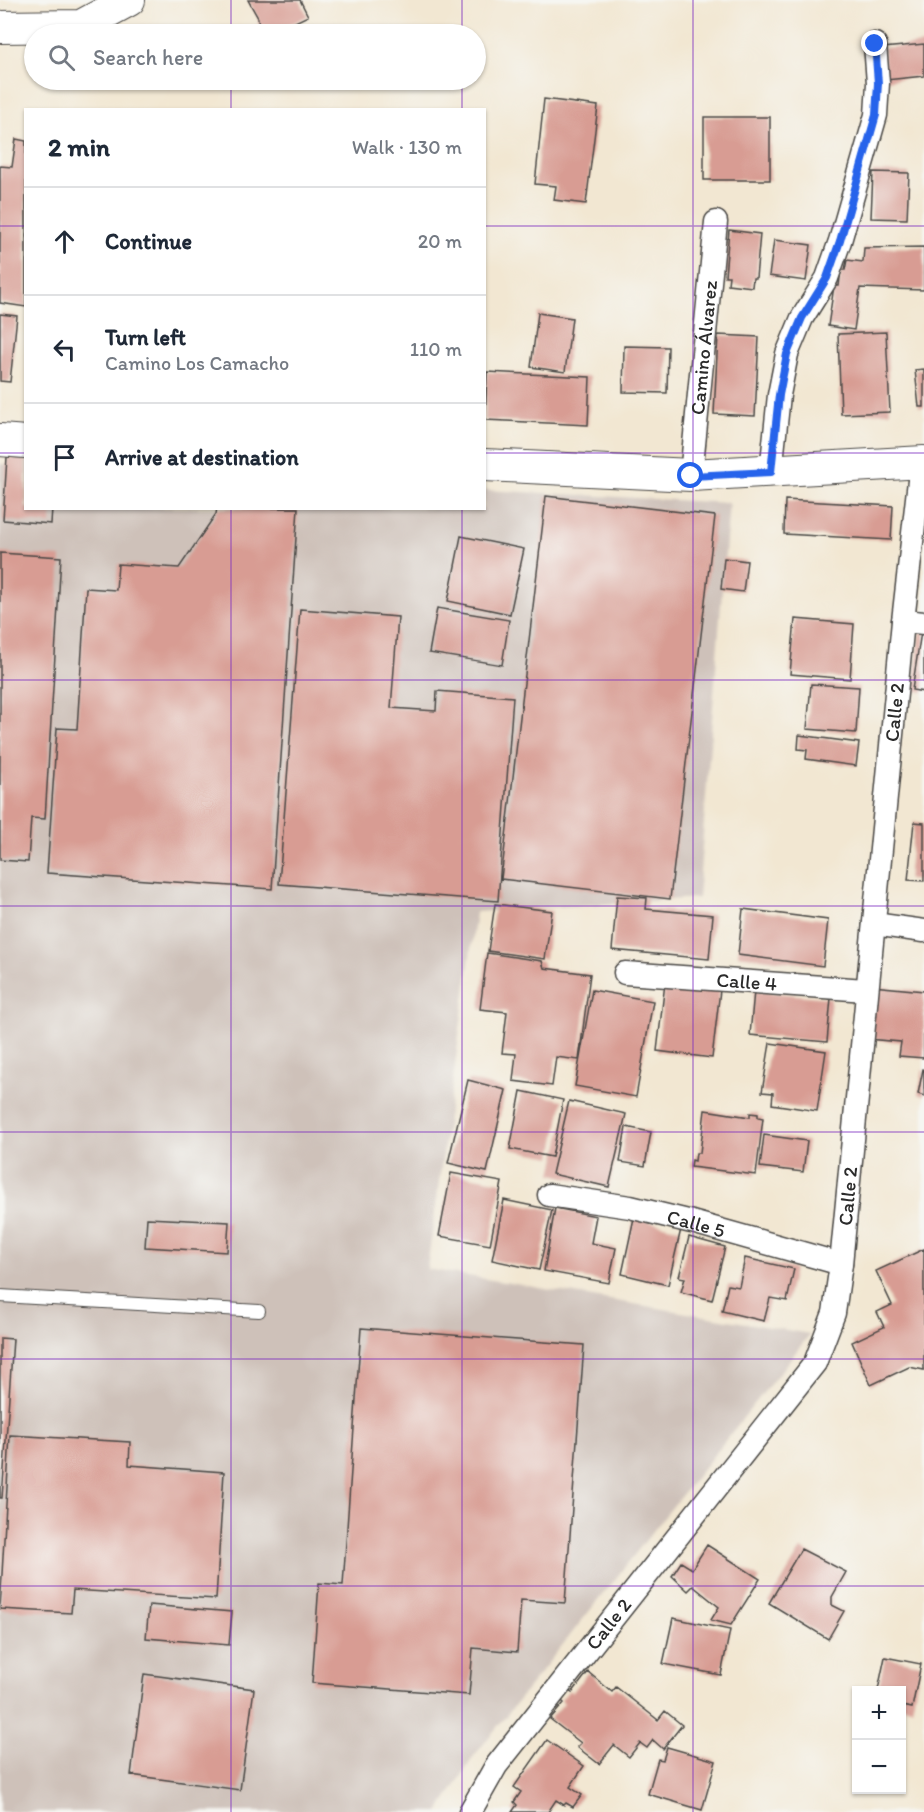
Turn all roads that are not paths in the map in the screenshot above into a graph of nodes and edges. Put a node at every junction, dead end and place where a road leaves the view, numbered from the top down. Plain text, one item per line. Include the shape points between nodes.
1 (129, 0) edge
2 (85, 24) edge
3 (0, 27) edge
4 (24, 27) edge
5 (875, 44) dead end
6 (716, 222) dead end
7 (0, 440) edge
8 (24, 441) edge
9 (922, 463) edge
10 (486, 465) edge
11 (771, 472) junction
12 (691, 476) junction
13 (913, 622) edge
14 (874, 924) junction
15 (924, 931) edge
16 (625, 973) dead end
17 (866, 990) junction
18 (549, 1195) dead end
19 (841, 1264) junction
20 (0, 1296) edge
21 (259, 1311) dead end
22 (470, 1812) edge

1 - 2 street
3 - 4 street
5 - 11 street via 876,115 827,278 802,318 787,354
6 - 12 street, Camino Álvarez
7 - 8 street
9 - 11 street
9 - 13 street, Calle 2
10 - 12 street
11 - 12 street
13 - 14 street, Calle 2
14 - 15 street
14 - 17 street, Calle 2
16 - 17 street, Calle 4
17 - 19 street, Calle 2
18 - 19 street, Calle 5 via 630,1207
19 - 22 street, Calle 2 via 834,1313 815,1363 496,1766
20 - 21 lane

